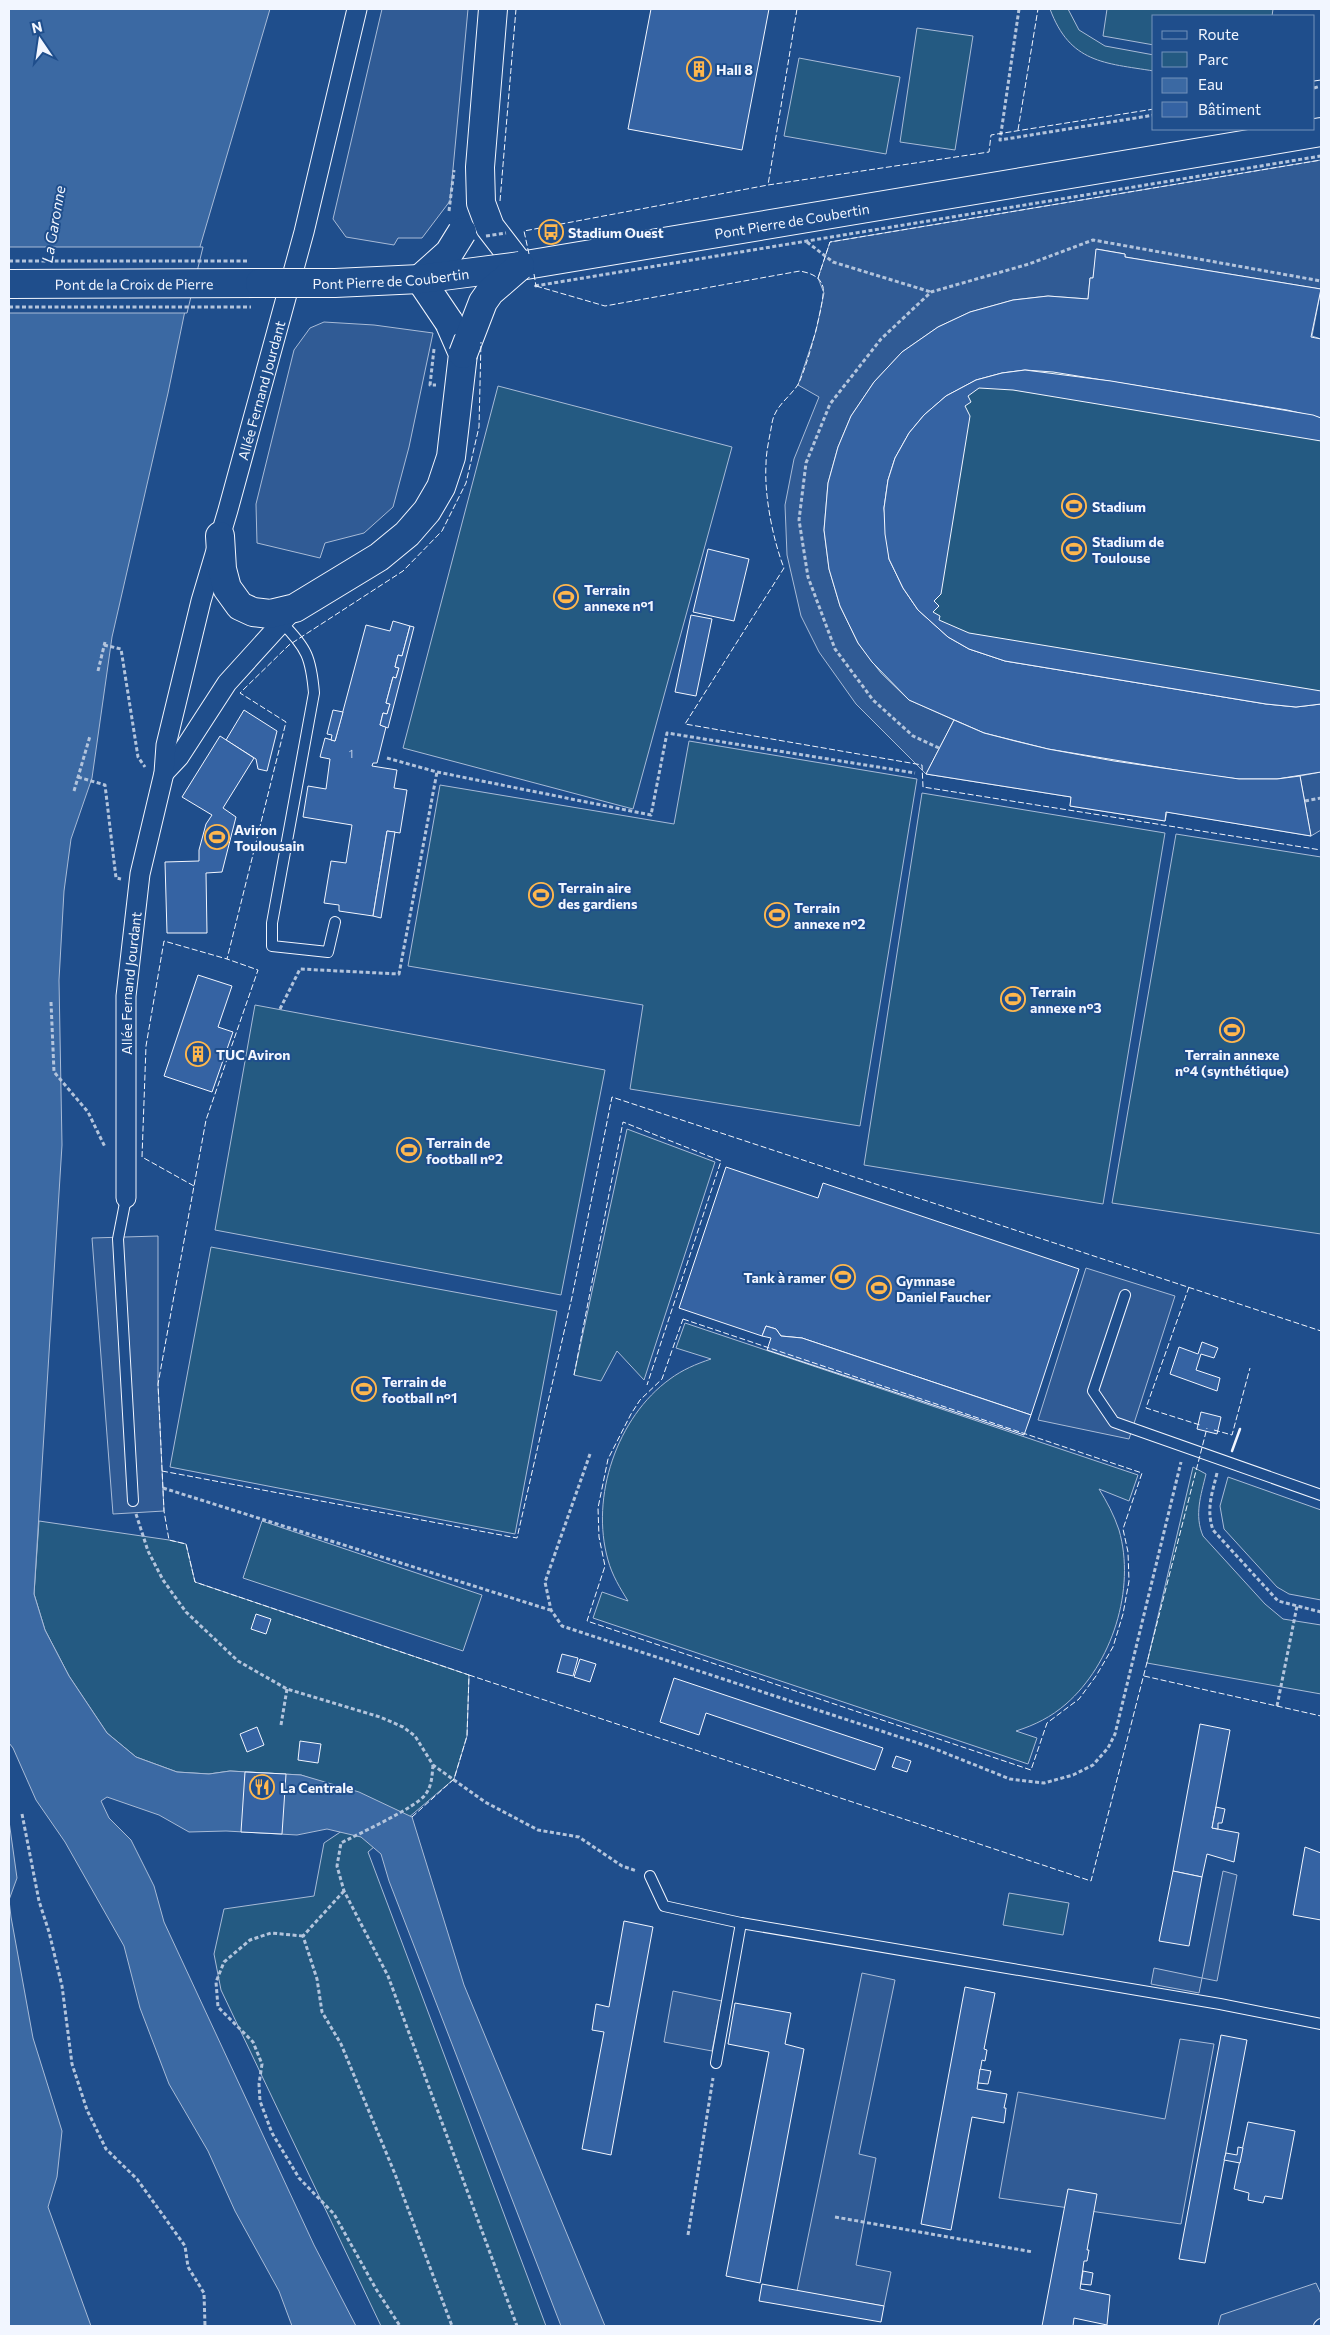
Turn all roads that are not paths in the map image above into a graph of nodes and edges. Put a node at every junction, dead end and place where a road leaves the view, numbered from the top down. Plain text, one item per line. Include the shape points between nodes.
1 (357, 9) edge
2 (493, 9) edge
3 (1321, 132) edge
4 (467, 166) junction
5 (527, 274) junction
6 (420, 279) junction
7 (9, 284) edge
8 (256, 284) joint
9 (288, 289) junction
10 (463, 354) junction
11 (220, 536) junction
12 (288, 615) junction
13 (164, 773) junction
14 (335, 922) dead end
15 (126, 1198) joint
16 (1124, 1295) dead end
17 (1321, 1495) edge
18 (133, 1501) road end
19 (650, 1876) road end
20 (741, 1923) junction
21 (1321, 2024) edge
22 (716, 2063) road end

1 - 9 street, Allée Fernand Jourdant
2 - 4 main road
3 - 5 main road, Pont Pierre de Coubertin
4 - 5 main road, bridge via 490,227
4 - 6 main road, bridge via 462,232 449,253
5 - 6 main road, Pont Pierre de Coubertin, bridge
5 - 9 lane via 440,286
5 - 10 main road, bridge via 490,292 475,318
6 - 8 main road, Pont Pierre de Coubertin, bridge
6 - 10 main road, bridge via 445,314
7 - 8 main road, Pont de la Croix de Pierre
9 - 11 street, Allée Fernand Jourdant
10 - 12 main road via 451,457 441,487 427,511 379,557
11 - 12 main road via 224,578 240,606 253,612
11 - 13 street, Allée Fernand Jourdant via 166,745
12 - 13 street, Allée Fernand Jourdant via 227,683 179,757
12 - 14 lane via 306,650 314,693 272,923 272,946 328,952
13 - 15 street, Allée Fernand Jourdant via 139,883 126,996
15 - 18 lane via 118,1239
16 - 17 lane via 1093,1391 1114,1422
19 - 20 lane via 664,1906
20 - 21 lane
20 - 22 lane

